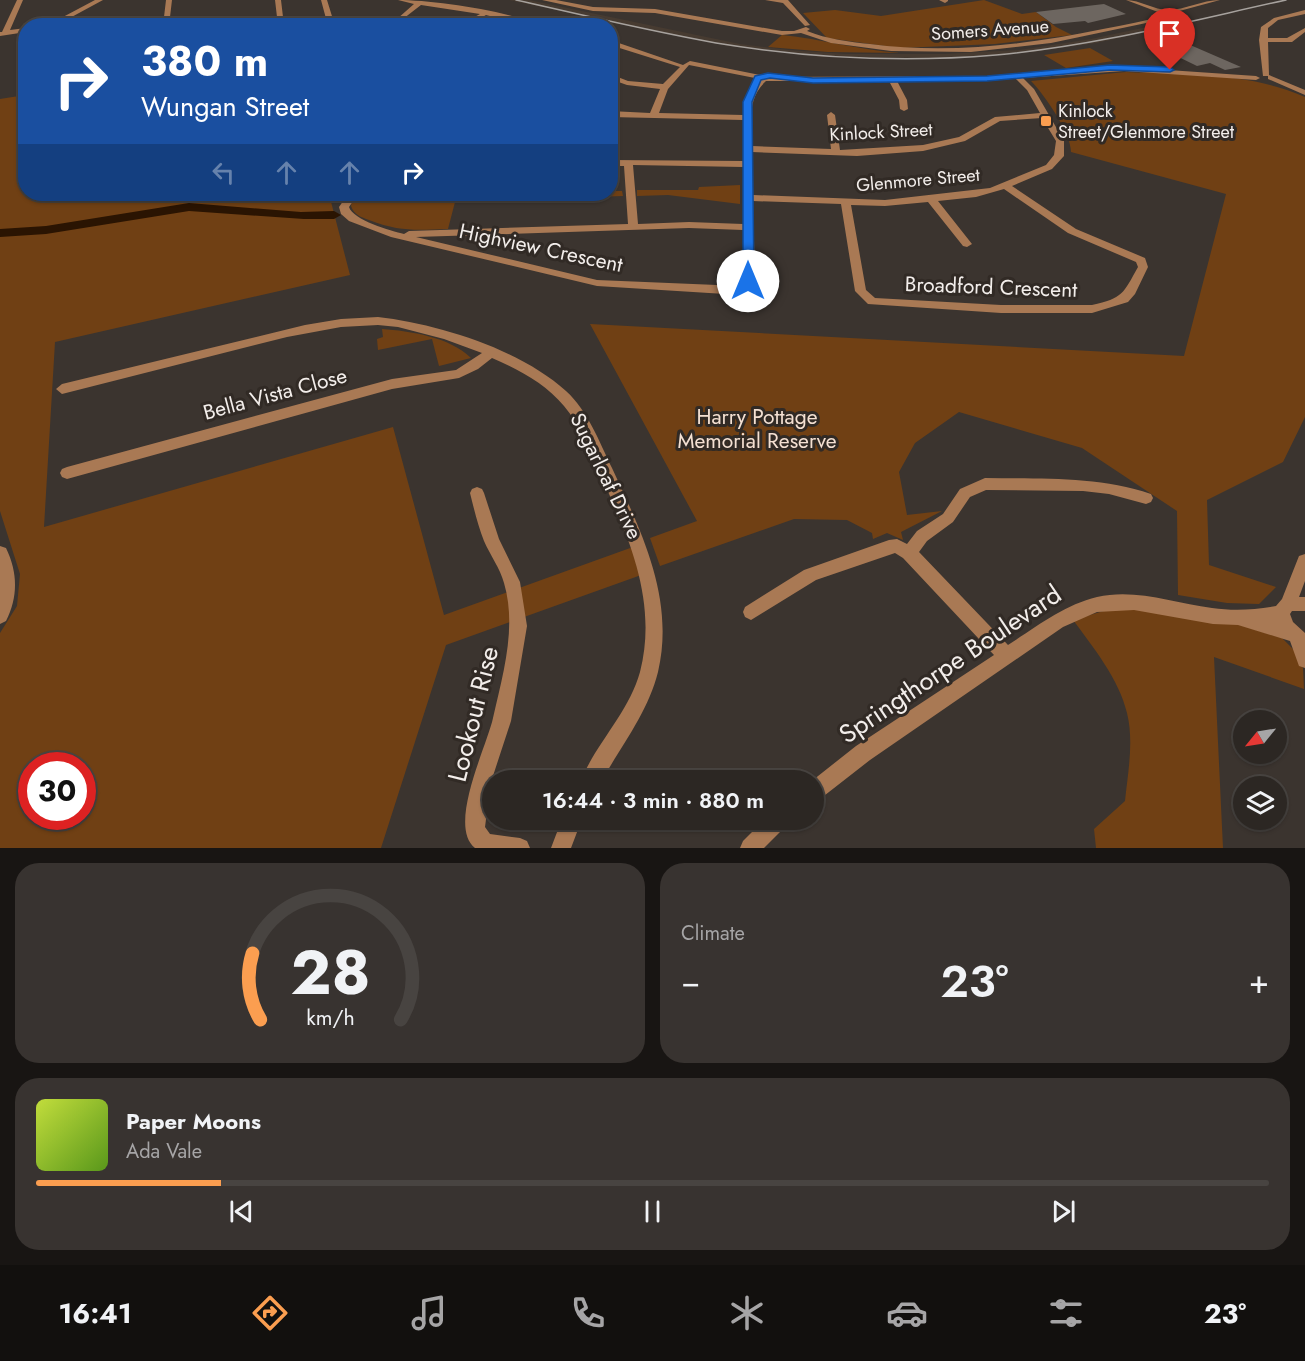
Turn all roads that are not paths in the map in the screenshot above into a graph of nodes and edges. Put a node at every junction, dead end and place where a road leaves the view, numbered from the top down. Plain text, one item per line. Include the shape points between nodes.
1 (20, 0) edge
2 (100, 0) edge
3 (169, 0) edge
4 (278, 0) edge
5 (324, 0) edge
6 (401, 0) edge
7 (545, 0) edge
8 (768, 0) edge
9 (1129, 0) edge
10 (1217, 0) edge
11 (785, 1) edge
12 (420, 2) junction
13 (1305, 12) edge
14 (1166, 14) junction
15 (482, 15) junction
16 (167, 17) dead end
17 (64, 18) edge
18 (280, 18) edge
19 (330, 18) edge
20 (401, 18) edge
21 (476, 18) edge
22 (507, 18) edge
23 (803, 29) junction
24 (1304, 29) edge
25 (18, 32) edge
26 (3, 33) edge
27 (1263, 40) junction
28 (618, 45) edge
29 (1265, 61) junction
30 (684, 65) junction
31 (1254, 75) junction
32 (1017, 76) junction
33 (1267, 77) junction
34 (761, 78) junction
35 (618, 79) edge
36 (892, 79) junction
37 (666, 87) junction
38 (1305, 93) edge
39 (904, 108) dead end
40 (618, 114) edge
41 (654, 115) junction
42 (831, 115) dead end
43 (1046, 115) junction
44 (748, 118) junction
45 (748, 149) junction
46 (837, 152) junction
47 (618, 163) edge
48 (628, 163) junction
49 (748, 164) junction
50 (1005, 185) junction
51 (748, 198) junction
52 (931, 199) junction
53 (347, 201) edge
54 (846, 202) junction
55 (633, 227) junction
56 (748, 227) junction
57 (422, 239) junction
58 (967, 244) dead end
59 (1112, 304) junction
60 (1125, 314) dead end
61 (490, 353) junction
62 (63, 389) dead end
63 (67, 473) dead end
64 (477, 493) dead end
65 (1146, 498) dead end
66 (0, 553) edge
67 (909, 553) junction
68 (1304, 571) edge
69 (1305, 604) edge
70 (1285, 609) junction
71 (751, 612) dead end
72 (0, 616) edge
73 (1232, 618) junction
74 (1299, 640) edge
75 (1007, 656) junction
76 (1305, 660) edge
77 (597, 770) edge
78 (824, 783) edge
79 (568, 830) edge
80 (768, 830) edge
81 (519, 848) edge
82 (561, 848) edge
83 (750, 848) edge

1 - 26 street
2 - 17 street
3 - 16 street
4 - 18 street
5 - 19 street
6 - 12 street
7 - 23 street, Somers Avenue via 593,9 655,11 777,32
8 - 11 street
9 - 14 street
10 - 14 street, Somers Avenue
11 - 23 street
12 - 15 street
12 - 20 street
13 - 27 street via 1267,23
14 - 23 street, Somers Avenue via 1075,37 986,48 893,50 818,37
15 - 21 street
15 - 22 street
24 - 27 street via 1292,41
25 - 26 street
27 - 29 street
28 - 30 street
29 - 31 street
29 - 33 street
30 - 34 street
30 - 37 street
31 - 32 street via 1134,69
31 - 33 street
32 - 36 street
32 - 43 street, Glenmore Street
33 - 38 street
34 - 36 street
34 - 44 street, Highview Crescent via 748,100
35 - 37 street
36 - 39 street
37 - 41 street via 657,99
40 - 41 street
41 - 44 street
42 - 46 street
43 - 46 street, Kinlock Street via 998,119 962,138 935,146
43 - 50 street, Glenmore Street via 1061,146 1057,160 1042,171
44 - 45 street, Highview Crescent
45 - 46 street, Kinlock Street
45 - 49 street, Highview Crescent
47 - 48 street
48 - 49 street
48 - 55 street
49 - 51 street, Highview Crescent
50 - 52 street, Glenmore Street via 976,194
50 - 59 street via 1072,231 1141,260 1143,267 1129,294
51 - 54 street, Glenmore Street
51 - 56 street, Highview Crescent
52 - 54 street, Glenmore Street
52 - 58 street
53 - 57 street, Highview Crescent via 345,212 349,217 395,235
54 - 59 street, Broadford Crescent via 863,302 1082,310
55 - 56 street
55 - 57 street via 450,233
56 - 57 street, Highview Crescent via 748,293 604,285
59 - 60 street
61 - 62 street, Sugarloaf Drive via 418,326 378,321 335,324
61 - 63 street, Bella Vista Close via 459,374 392,384
61 - 77 street, Sugarloaf Drive via 542,379 574,407 630,522 647,570 653,610 650,671 630,716
64 - 81 street, Lookout Rise via 491,539 512,582 519,628 502,721 481,782 476,832 486,844
65 - 67 street via 1083,485 985,483 965,493 945,522 922,537
66 - 72 street via 9,584 8,599
67 - 71 street via 893,546 823,570
67 - 75 street
68 - 70 street
69 - 70 street, Springthorpe Boulevard
70 - 73 street, Springthorpe Boulevard
70 - 74 street via 1282,620
73 - 74 street, Springthorpe Boulevard
73 - 75 street, Springthorpe Boulevard via 1148,603 1106,602 1070,614
74 - 76 street
75 - 78 street, Springthorpe Boulevard
79 - 82 street
80 - 83 street

